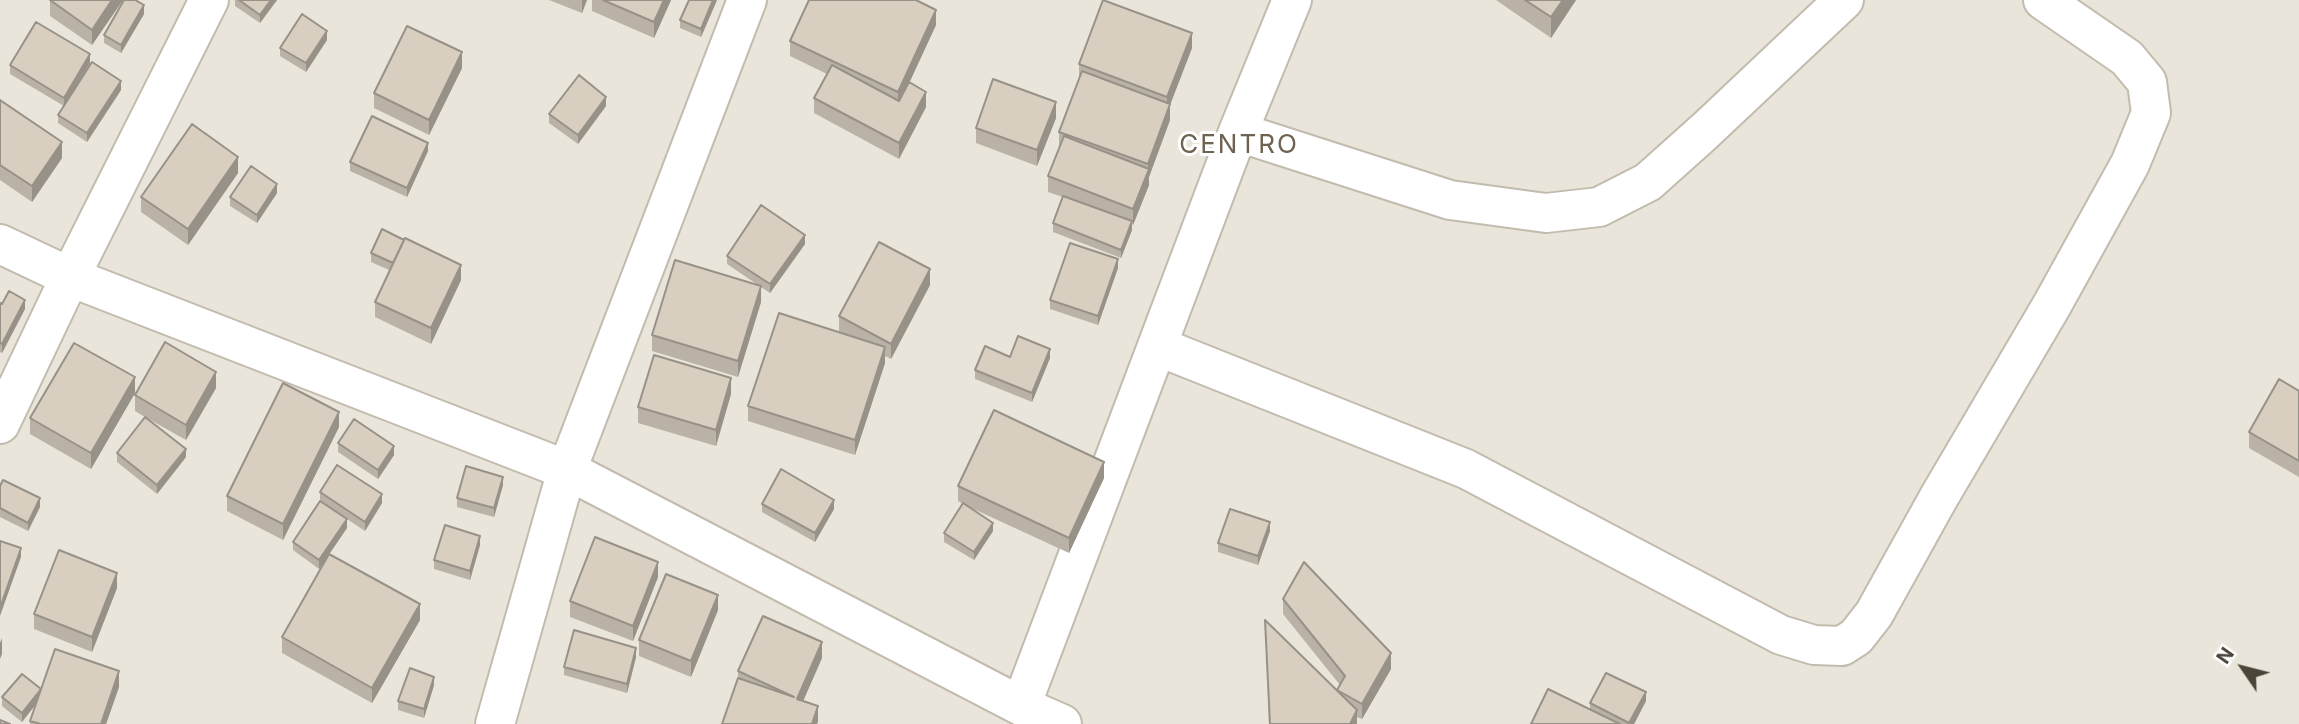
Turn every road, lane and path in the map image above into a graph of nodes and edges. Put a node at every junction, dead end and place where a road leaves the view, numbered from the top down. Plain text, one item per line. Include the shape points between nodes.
1 (209, 0) edge
2 (747, 0) edge
3 (1292, 0) edge
4 (1844, 0) edge
5 (2043, 0) edge
6 (1238, 132) junction
7 (0, 244) edge
8 (70, 277) junction
9 (1157, 346) junction
10 (0, 424) edge
11 (567, 470) junction
12 (1021, 706) junction
13 (495, 724) edge
14 (1062, 724) edge

1 - 8 street
2 - 11 street
3 - 6 street
4 - 6 street via 1648,181 1599,208 1546,213 1450,200
5 - 9 street via 2127,58 2147,82 2151,113 2130,163 2078,258 1874,614 1856,638 1842,646 1814,645 1781,635 1466,469
6 - 9 street
7 - 8 street
8 - 10 street
8 - 11 street
9 - 12 street
11 - 12 street
11 - 13 street
12 - 14 street

